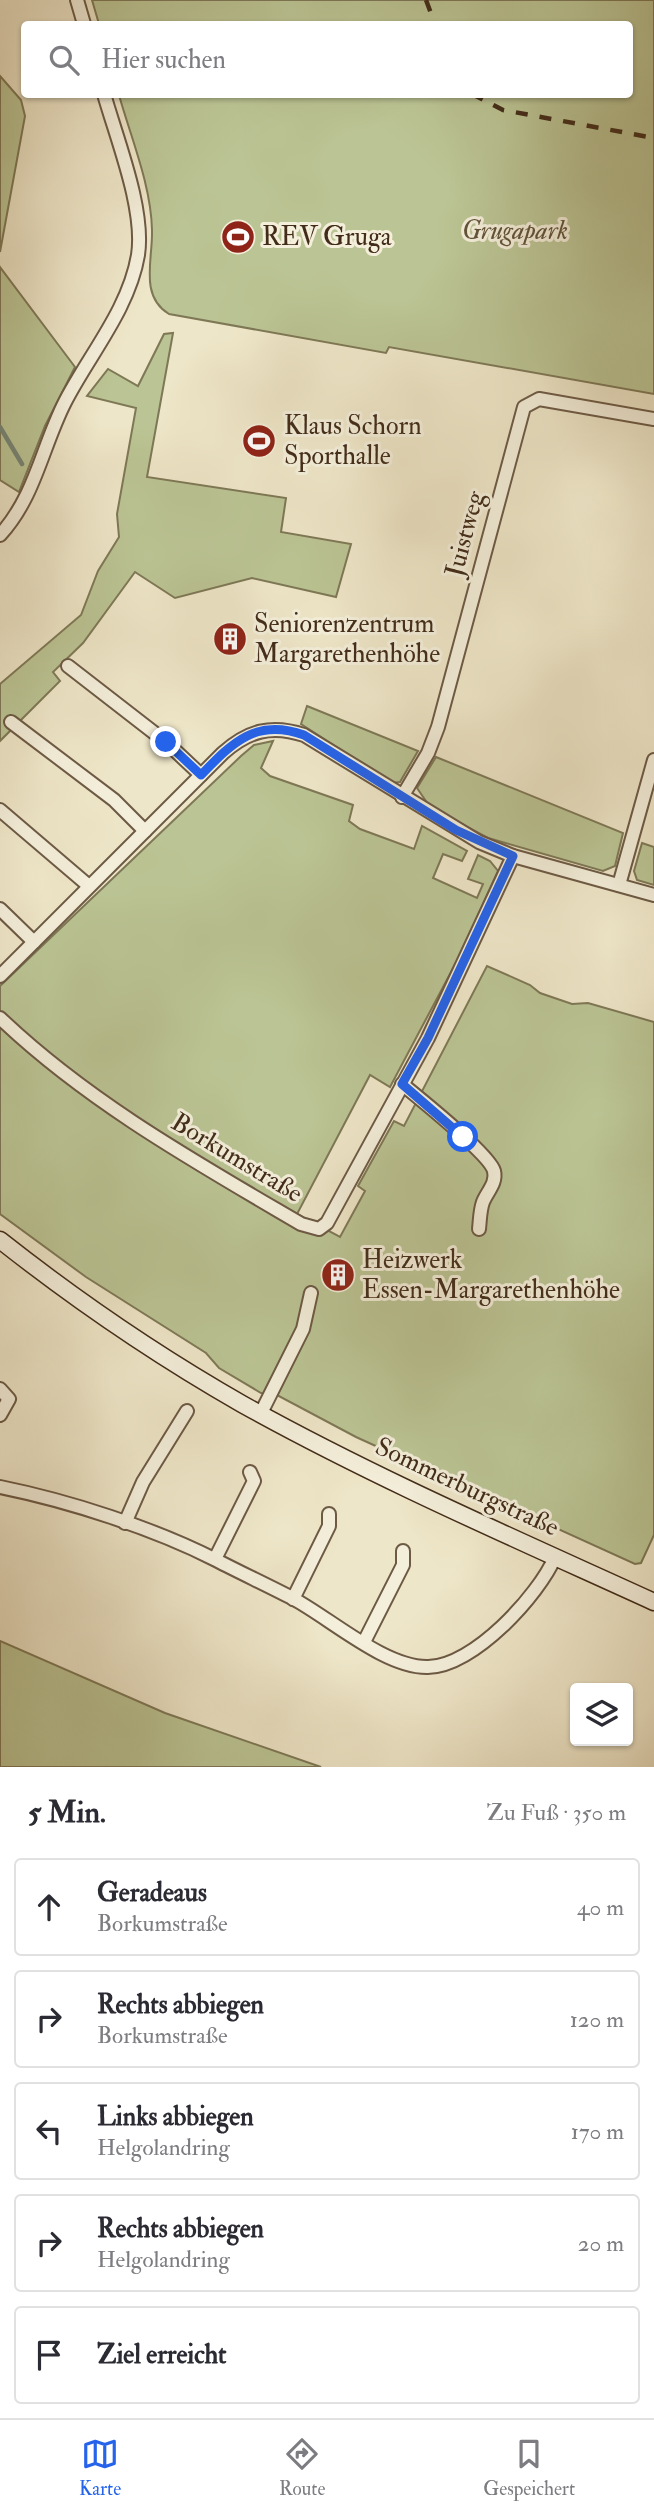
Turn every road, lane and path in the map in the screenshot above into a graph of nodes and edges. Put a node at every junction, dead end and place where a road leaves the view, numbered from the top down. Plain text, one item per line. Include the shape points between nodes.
1 (77, 0) edge
2 (83, 21) edge
3 (105, 98) edge
4 (654, 419) edge
5 (0, 535) edge
6 (68, 666) dead end
7 (11, 722) dead end
8 (654, 760) edge
9 (201, 775) junction
10 (402, 797) junction
11 (0, 810) edge
12 (145, 831) junction
13 (513, 856) junction
14 (89, 886) junction
15 (619, 886) junction
16 (654, 895) edge
17 (0, 909) edge
18 (34, 942) junction
19 (0, 976) edge
20 (0, 1018) edge
21 (402, 1084) junction
22 (479, 1229) dead end
23 (0, 1240) edge
24 (311, 1293) dead end
25 (0, 1389) edge
26 (187, 1411) dead end
27 (261, 1413) junction
28 (0, 1415) edge
29 (250, 1472) dead end
30 (0, 1487) edge
31 (329, 1514) dead end
32 (125, 1523) junction
33 (403, 1551) dead end
34 (555, 1557) junction
35 (215, 1559) junction
36 (652, 1597) edge
37 (293, 1599) junction
38 (363, 1642) junction

1 - 2 street
3 - 5 street via 134,203 138,254 118,309 64,404 30,491
4 - 10 street, Juistweg via 539,399 524,407 438,727
6 - 9 street
7 - 12 street via 114,800
8 - 15 street
9 - 10 street via 237,741 266,729 282,729 304,735
9 - 12 street
10 - 13 street via 456,830
11 - 14 street
12 - 14 street
13 - 15 street
13 - 21 street, Borkumstraße
14 - 18 street
15 - 16 street
17 - 18 street
18 - 19 street
20 - 21 street, Borkumstraße via 61,1071 133,1121 312,1229 327,1223
21 - 22 street via 495,1172 482,1203
23 - 27 street, Sommerburgstraße via 107,1318
24 - 27 street via 303,1329
25 - 28 street via 9,1399
26 - 32 street via 143,1482
27 - 34 street, Sommerburgstraße
29 - 35 street via 254,1480
30 - 32 street
31 - 37 street via 329,1526
32 - 35 street
33 - 38 street via 403,1565
34 - 36 street, Sommerburgstraße
34 - 38 street via 547,1577 463,1659 440,1666 411,1666
35 - 37 street
37 - 38 street

